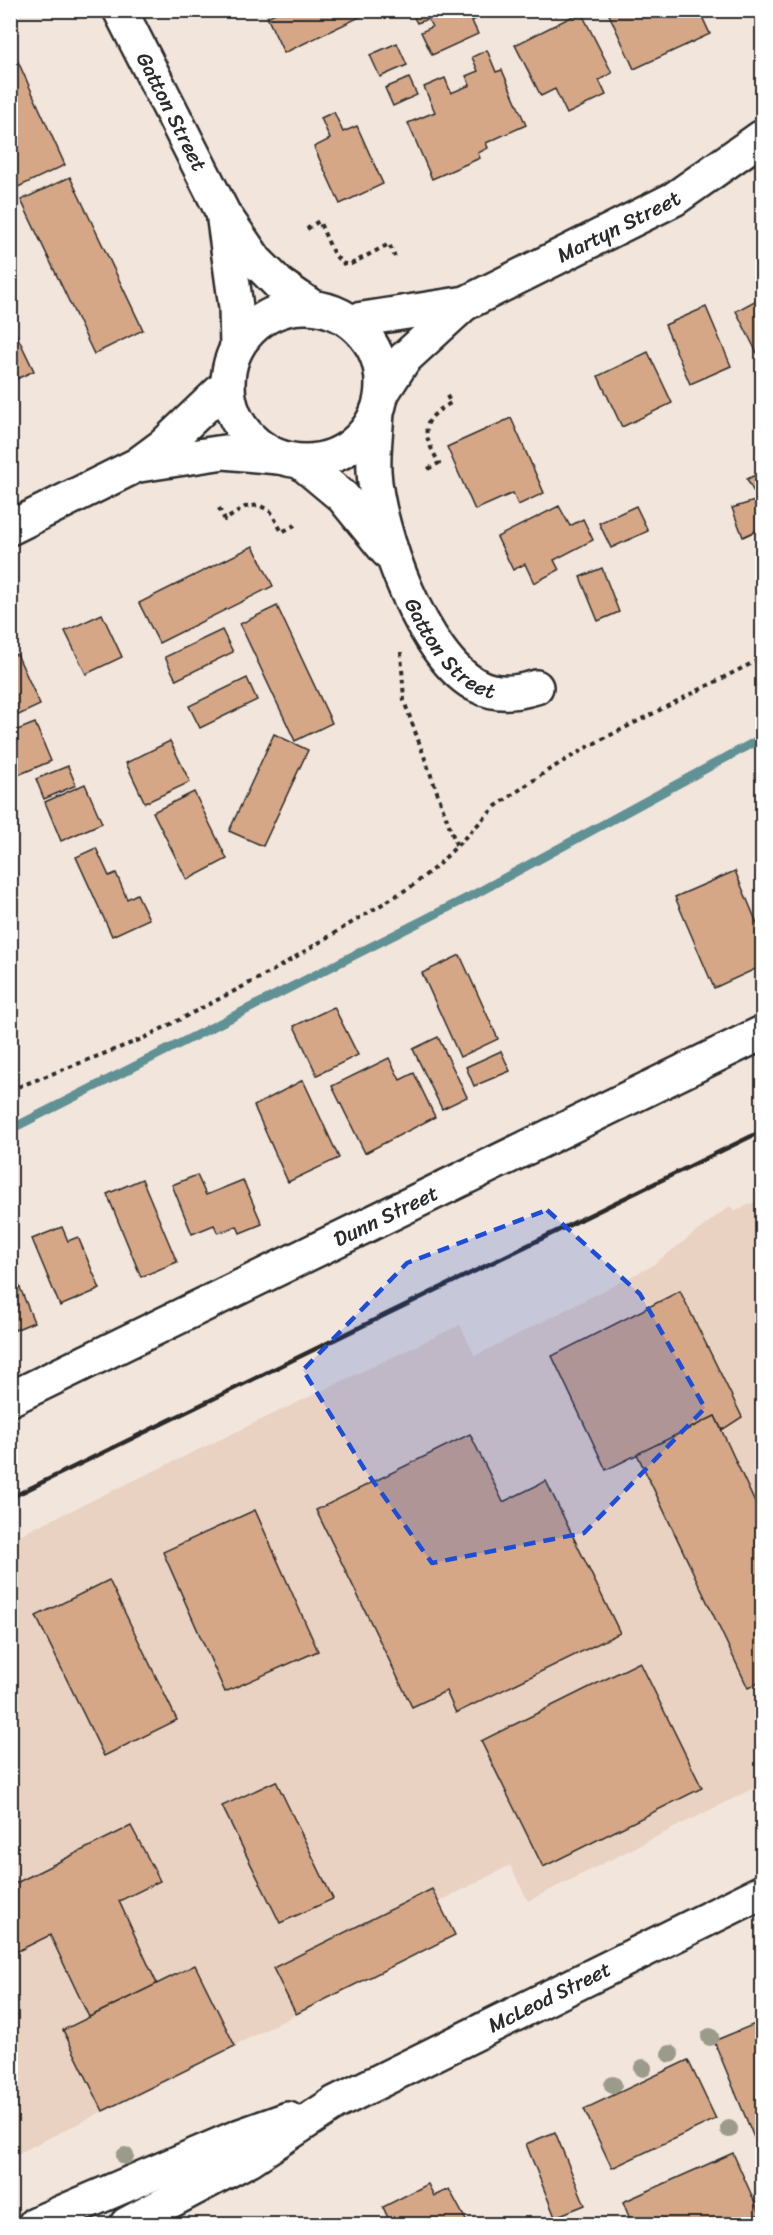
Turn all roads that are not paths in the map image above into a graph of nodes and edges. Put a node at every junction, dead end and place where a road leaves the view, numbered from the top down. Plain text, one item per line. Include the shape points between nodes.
1 (120, 10) edge
2 (762, 137) edge
3 (223, 213) junction
4 (466, 303) junction
5 (311, 306) junction
6 (350, 321) junction
7 (237, 347) junction
8 (228, 384) junction
9 (379, 402) junction
10 (289, 459) junction
11 (137, 465) junction
12 (10, 528) edge
13 (394, 560) junction
14 (536, 687) dead end
15 (762, 1034) edge
16 (10, 1399) edge
17 (762, 1892) edge
18 (335, 2103) junction
19 (34, 2224) edge
20 (127, 2224) edge

1 - 3 street, Gatton Street
2 - 4 street, Martyn Street via 674,199
3 - 5 street, Gatton Street via 256,261 279,284
3 - 7 street, Gatton Street via 236,307
4 - 6 street, Martyn Street
4 - 9 street, Martyn Street via 404,359
5 - 6 street
5 - 7 street via 268,315 250,328
6 - 9 street via 376,352 381,372
7 - 8 street
8 - 10 street via 231,408 242,428 257,445
8 - 11 street via 164,445
9 - 10 street via 365,433 347,449 325,459
9 - 13 street via 374,472
10 - 11 street via 224,452
10 - 13 street via 343,497
11 - 12 street
13 - 14 street, Gatton Street via 430,636 454,669 493,692 517,693
15 - 16 street, Dunn Street
17 - 18 street, McLeod Street
18 - 19 street, McLeod Street via 240,2136
18 - 20 street, McLeod Street via 250,2159

